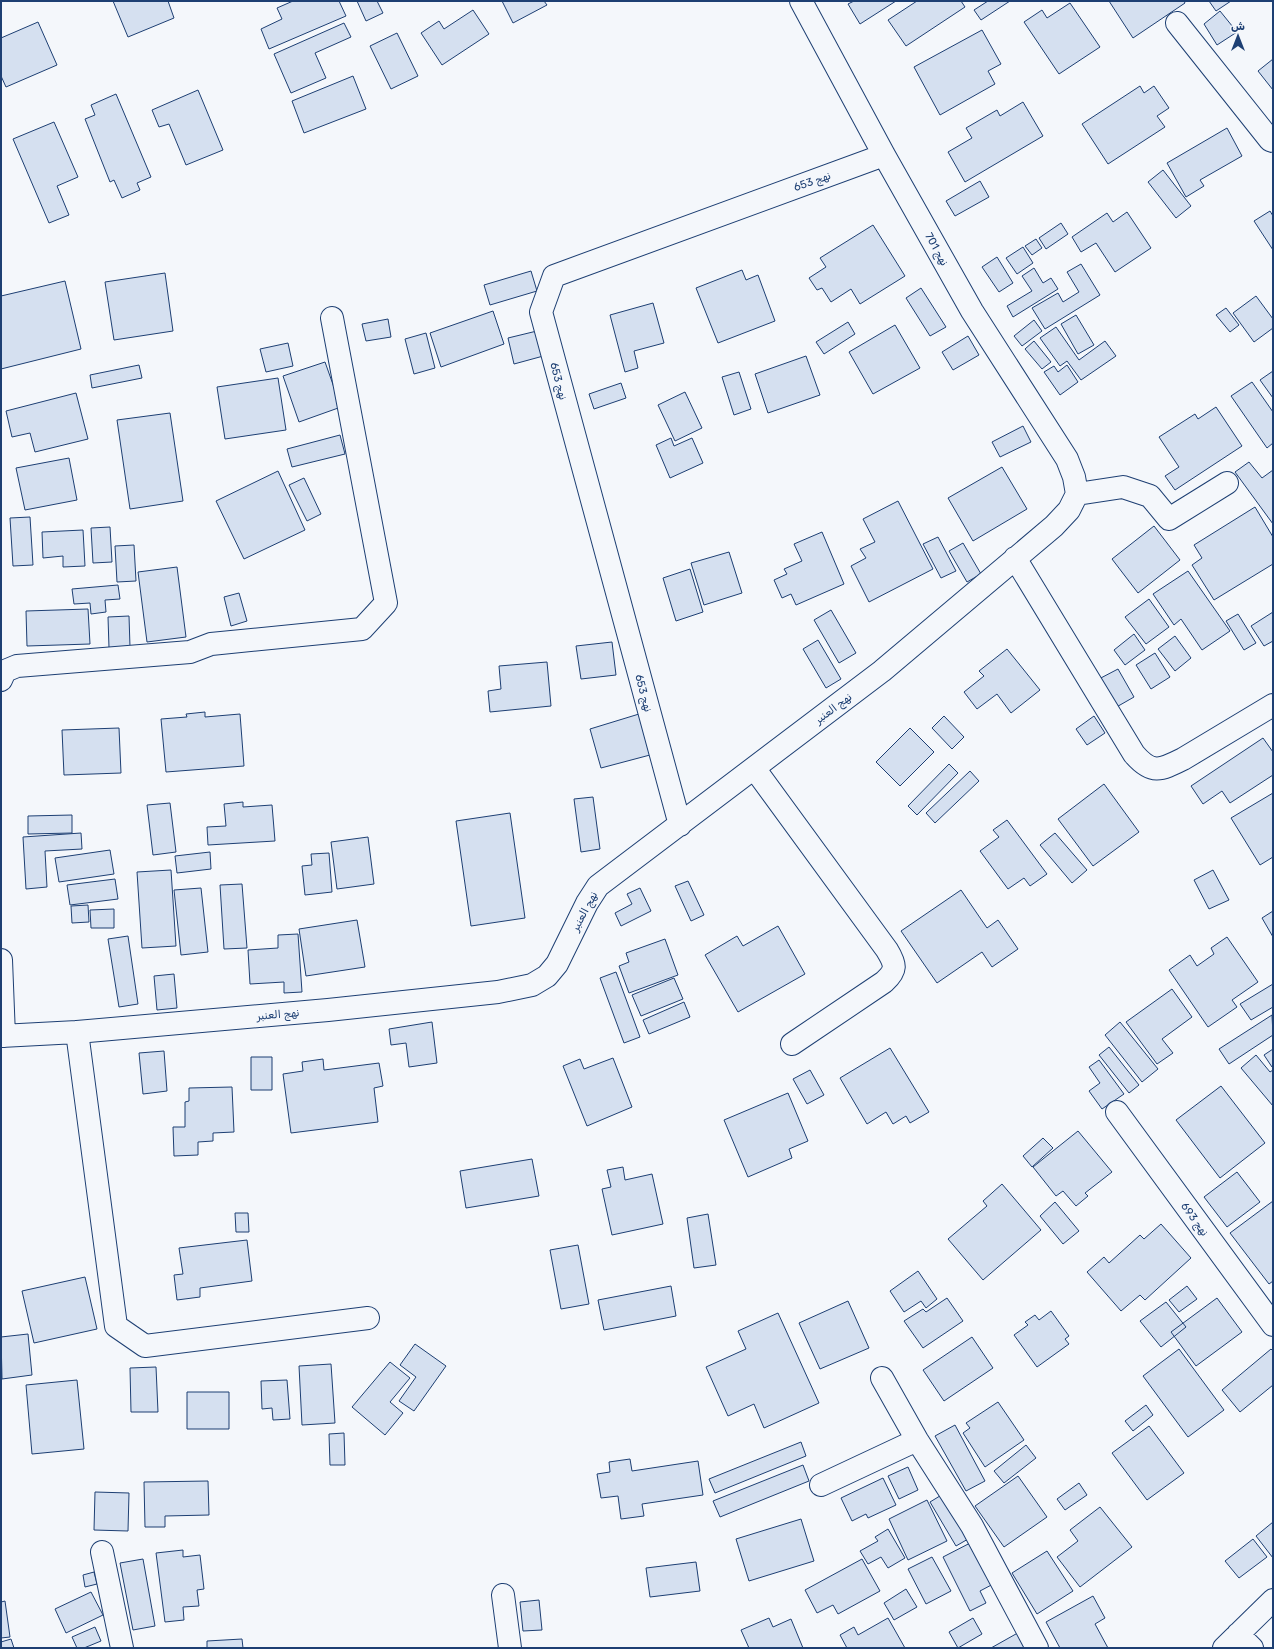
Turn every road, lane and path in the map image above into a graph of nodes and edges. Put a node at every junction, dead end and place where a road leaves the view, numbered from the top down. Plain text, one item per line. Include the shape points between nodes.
1 (801, 1) edge
2 (1177, 23) dead end
3 (1273, 141) edge
4 (884, 155) junction
5 (332, 318) dead end
6 (1227, 483) dead end
7 (1077, 494) junction
8 (1015, 558) junction
9 (3, 676) edge
10 (1273, 705) edge
11 (754, 768) junction
12 (680, 825) junction
13 (1, 960) edge
14 (77, 1032) junction
15 (2, 1036) edge
16 (792, 1044) dead end
17 (1117, 1112) dead end
18 (368, 1318) dead end
19 (1273, 1325) edge
20 (882, 1378) dead end
21 (917, 1440) junction
22 (821, 1485) dead end
23 (102, 1552) dead end
24 (504, 1595) dead end
25 (1273, 1600) edge
26 (1238, 1643) edge
27 (122, 1648) edge
28 (510, 1648) edge
29 (1037, 1648) edge

1 - 4 street, نهج 701
2 - 3 street
4 - 7 street, نهج 701 via 972,311 1068,460
4 - 12 street, نهج 653 via 554,276 541,312
5 - 9 street via 386,603 362,629 211,644 190,652 17,666
6 - 7 street via 1169,519 1150,496 1123,487
7 - 8 street, نهج العنبر via 1064,516
8 - 10 street via 1134,754 1142,763 1153,769 1183,760
8 - 11 street, نهج العنبر via 882,670
11 - 12 street, نهج العنبر
11 - 16 street via 887,950 895,968 884,982
12 - 14 street, نهج العنبر via 598,886 557,964 547,976 532,985 498,992
13 - 15 street
14 - 15 street, نهج العنبر
14 - 18 street via 116,1326 145,1346
17 - 19 street, نهج 693
20 - 21 street
21 - 22 street
21 - 29 street via 972,1526
23 - 27 street
24 - 28 street
25 - 26 street

